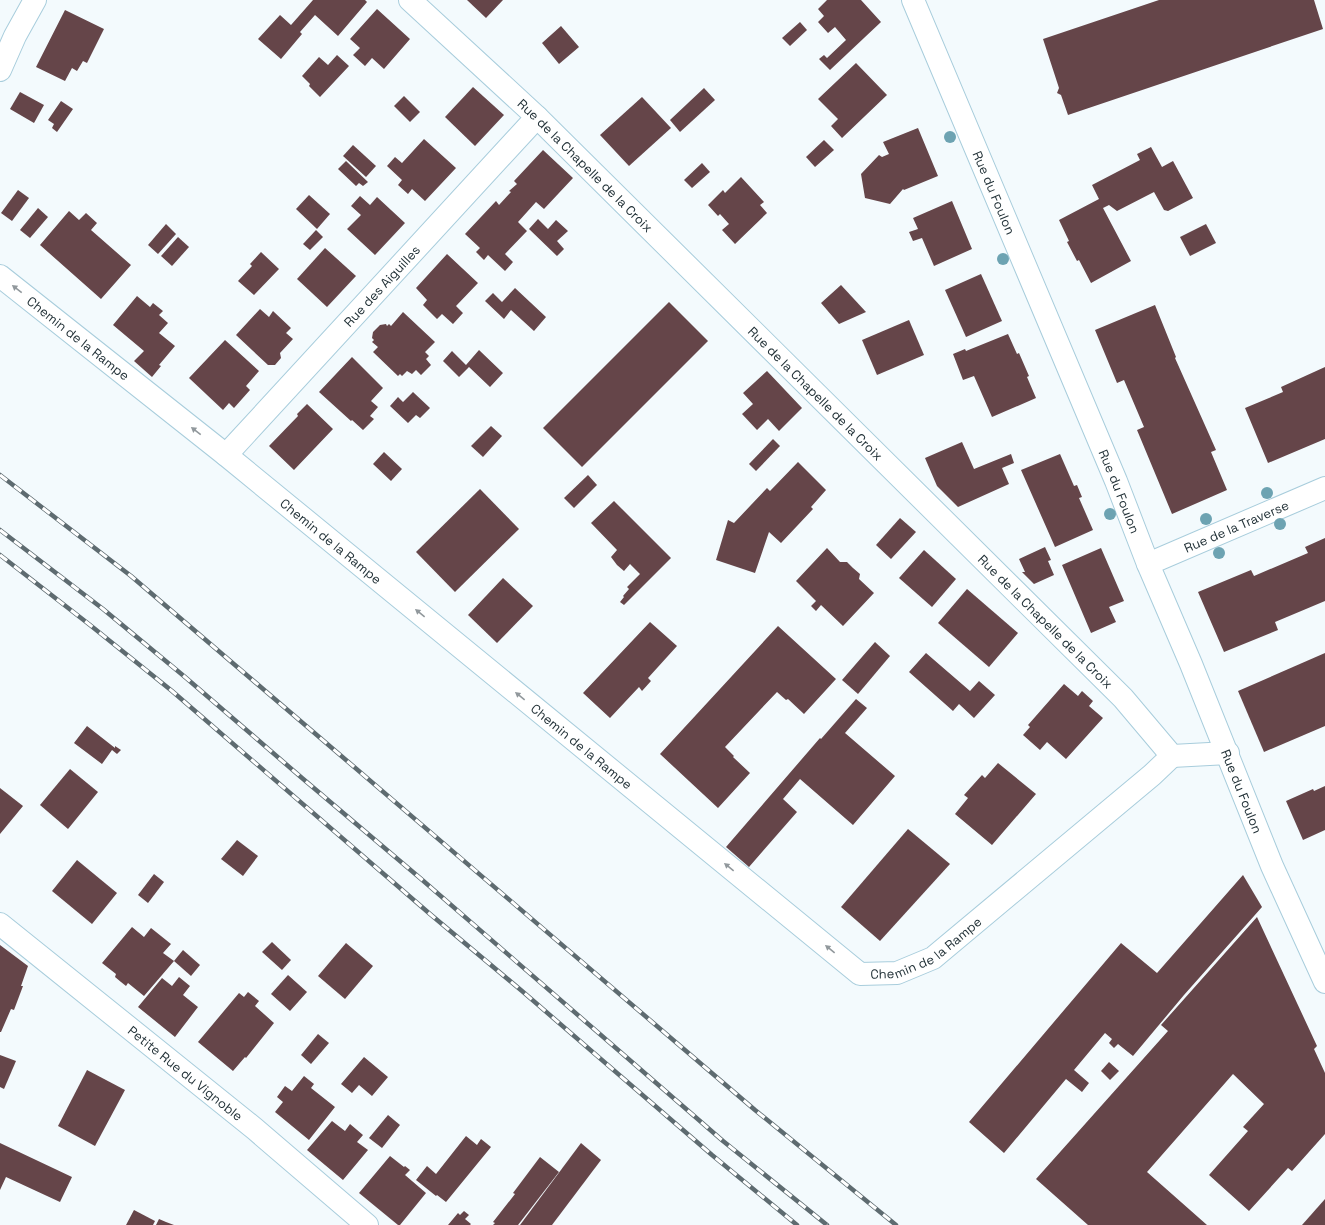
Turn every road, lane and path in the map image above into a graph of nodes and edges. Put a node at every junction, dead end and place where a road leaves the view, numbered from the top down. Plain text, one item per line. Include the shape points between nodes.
1 (35, 0) edge
2 (410, 0) edge
3 (913, 0) edge
4 (0, 70) edge
5 (537, 117) junction
6 (0, 276) edge
7 (226, 455) junction
8 (1325, 488) edge
9 (1148, 564) junction
10 (1228, 753) junction
11 (1172, 756) junction
12 (0, 924) edge
13 (1325, 982) edge
14 (367, 1225) edge

1 - 4 street
2 - 5 street, Rue de la Chapelle de la Croix
3 - 9 street, Rue du Foulon via 1113,474
5 - 7 street, Rue des Aiguilles
5 - 11 street, Rue de la Chapelle de la Croix via 1123,698
7 -> 6 street, Chemin de la Rampe
11 -> 7 street, Chemin de la Rampe via 933,958 897,973 860,974
8 - 9 street, Rue de la Traverse
9 - 10 street, Rue du Foulon
10 - 11 street
10 - 13 street, Rue du Foulon via 1272,866
12 - 14 street, Petite Rue du Vignoble via 255,1129

